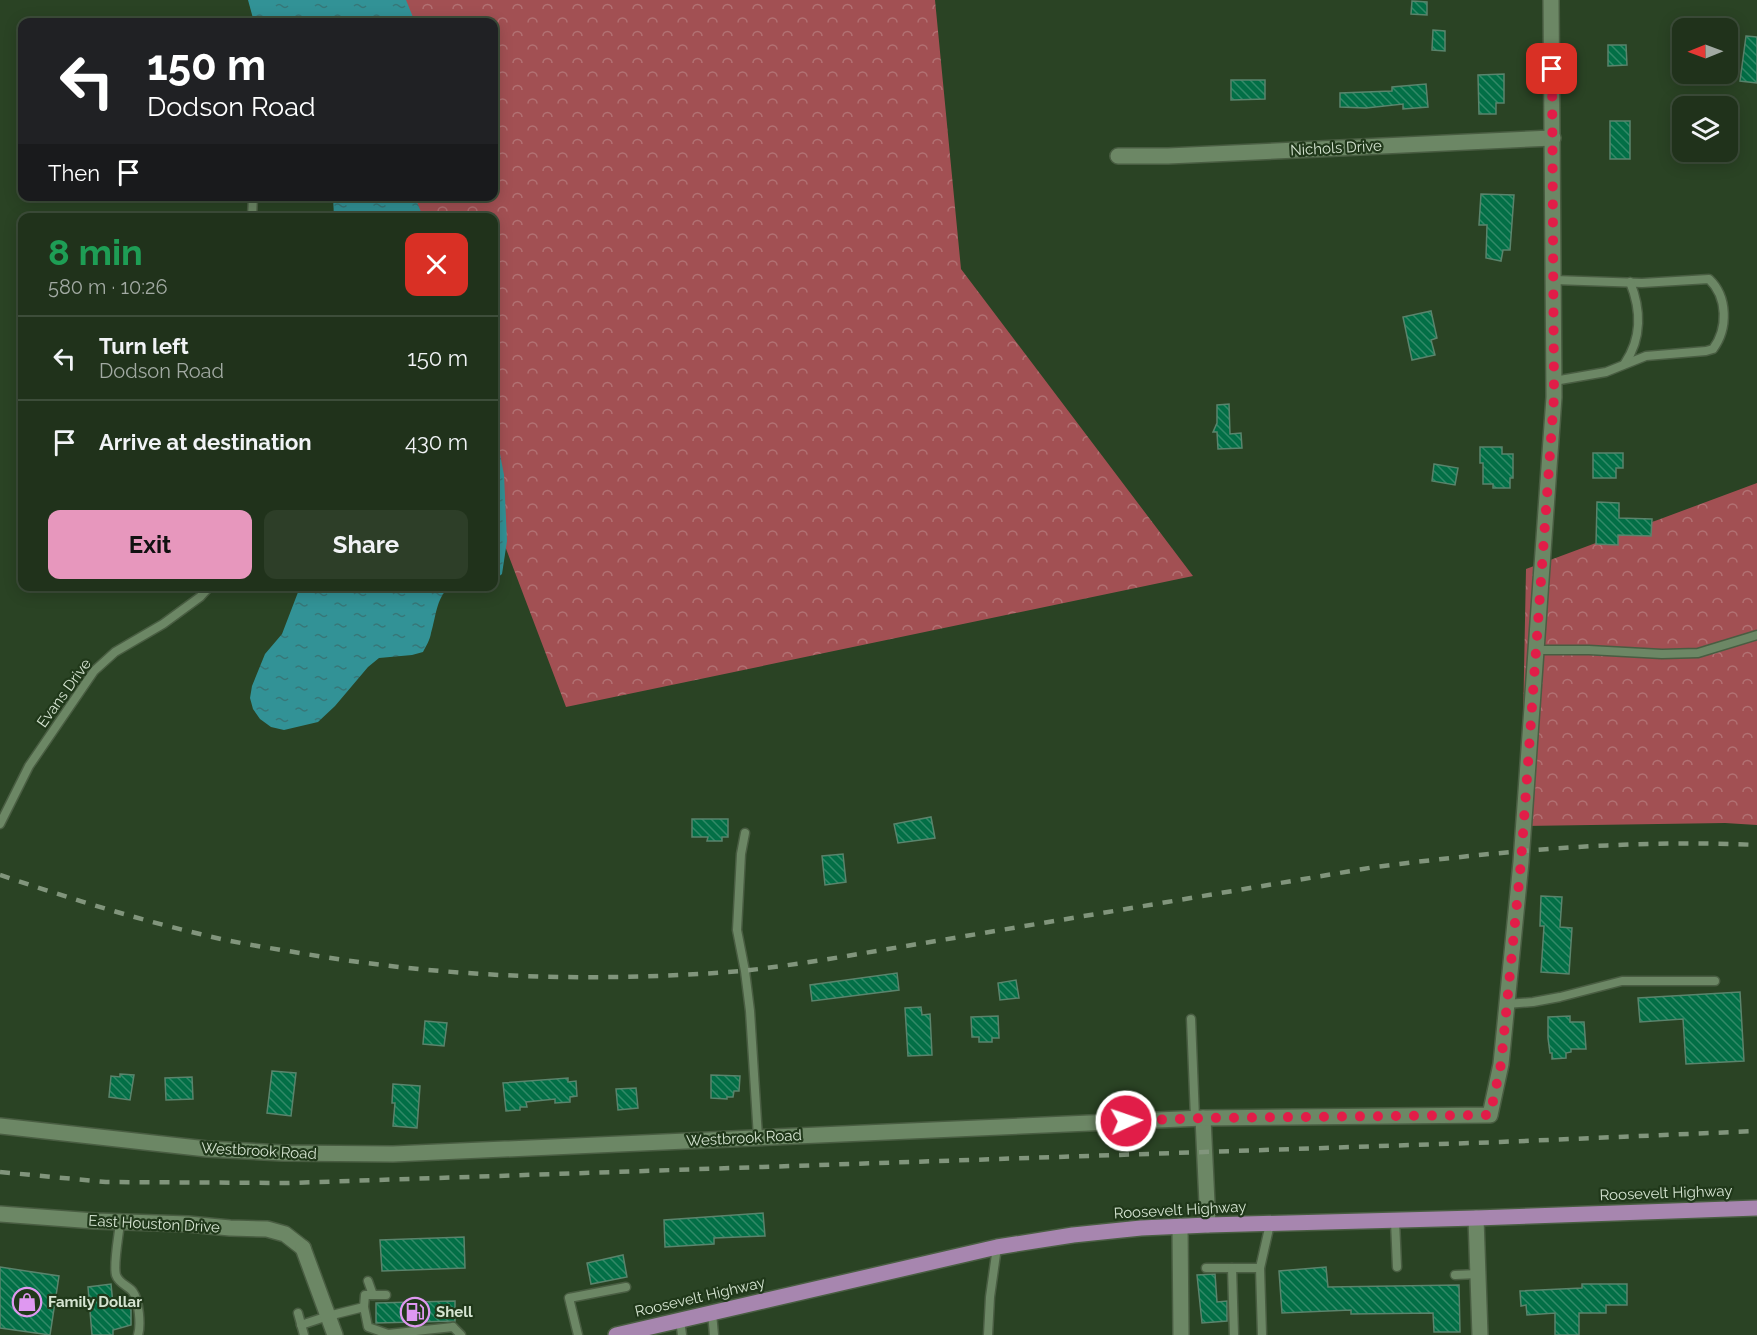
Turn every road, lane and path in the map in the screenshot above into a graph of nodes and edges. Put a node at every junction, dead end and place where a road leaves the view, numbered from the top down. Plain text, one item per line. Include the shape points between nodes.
1 (1551, 0) edge
2 (1553, 138) junction
3 (1118, 156) dead end
4 (1554, 280) junction
5 (1630, 282) junction
6 (1625, 363) junction
7 (1554, 381) junction
8 (205, 591) edge
9 (1757, 635) edge
10 (1537, 650) junction
11 (0, 824) edge
12 (745, 833) dead end
13 (1715, 981) dead end
14 (1506, 1004) junction
15 (1191, 1019) dead end
16 (1199, 1118) junction
17 (0, 1126) edge
18 (758, 1137) junction
19 (1757, 1208) edge
20 (0, 1214) edge
21 (1476, 1218) junction
22 (1395, 1221) junction
23 (120, 1222) junction
24 (1269, 1224) junction
25 (1208, 1225) junction
26 (1180, 1226) junction
27 (997, 1247) junction
28 (1397, 1267) dead end
29 (1206, 1268) dead end
30 (1232, 1268) junction
31 (1260, 1268) junction
32 (1478, 1274) junction
33 (1455, 1275) dead end
34 (368, 1281) dead end
35 (626, 1287) dead end
36 (373, 1295) junction
37 (386, 1295) dead end
38 (364, 1307) junction
39 (298, 1313) dead end
40 (712, 1313) junction
41 (328, 1316) junction
42 (301, 1325) junction
43 (681, 1328) edge
44 (452, 1331) edge
45 (638, 1333) edge
46 (138, 1335) edge
47 (304, 1335) edge
48 (335, 1335) edge
49 (461, 1335) edge
50 (578, 1335) edge
51 (616, 1335) edge
52 (714, 1335) edge
53 (988, 1335) edge
54 (1181, 1335) edge
55 (1234, 1335) edge
56 (1262, 1335) edge
57 (1480, 1335) edge

1 - 2 street
2 - 3 street, Nichols Drive
2 - 4 street
4 - 5 lane
4 - 7 street
5 - 6 lane via 1638,324 1634,347
5 - 6 lane via 1709,279 1717,286 1722,300 1724,329 1713,349 1646,356
6 - 7 lane via 1606,372
7 - 10 street
8 - 11 lane, Evans Drive via 93,671 29,766
9 - 10 lane via 1698,653
10 - 14 street
12 - 18 lane via 737,930 750,1011
13 - 14 lane via 1622,981 1560,997
14 - 16 street, Westbrook Road via 1501,1064 1490,1115
15 - 16 lane
16 - 18 street, Westbrook Road
16 - 25 street
17 - 18 street, Westbrook Road via 207,1149 283,1153 393,1154
19 - 21 main road, Roosevelt Highway
20 - 23 street, East Houston Drive
21 - 22 main road, Roosevelt Highway
21 - 32 street
22 - 24 main road, Roosevelt Highway
22 - 28 lane
23 - 41 street, East Houston Drive via 267,1229 285,1234 303,1248
23 - 46 lane via 116,1275 134,1293
24 - 25 main road, Roosevelt Highway
24 - 31 lane
25 - 26 main road, Roosevelt Highway
26 - 27 main road, Roosevelt Highway via 1073,1235
26 - 54 street
27 - 40 main road, Roosevelt Highway
27 - 53 lane
29 - 30 lane
30 - 31 lane
30 - 55 lane
31 - 56 lane
32 - 33 lane
32 - 57 street
34 - 36 lane
35 - 50 lane via 569,1298
36 - 37 lane
36 - 38 lane via 365,1295
38 - 41 lane
38 - 44 lane via 368,1328 388,1334
39 - 42 lane
40 - 43 main road, Roosevelt Highway
40 - 52 lane
41 - 42 lane
41 - 48 street
42 - 47 lane
43 - 45 main road, Roosevelt Highway
44 - 49 lane
45 - 51 main road, Roosevelt Highway

